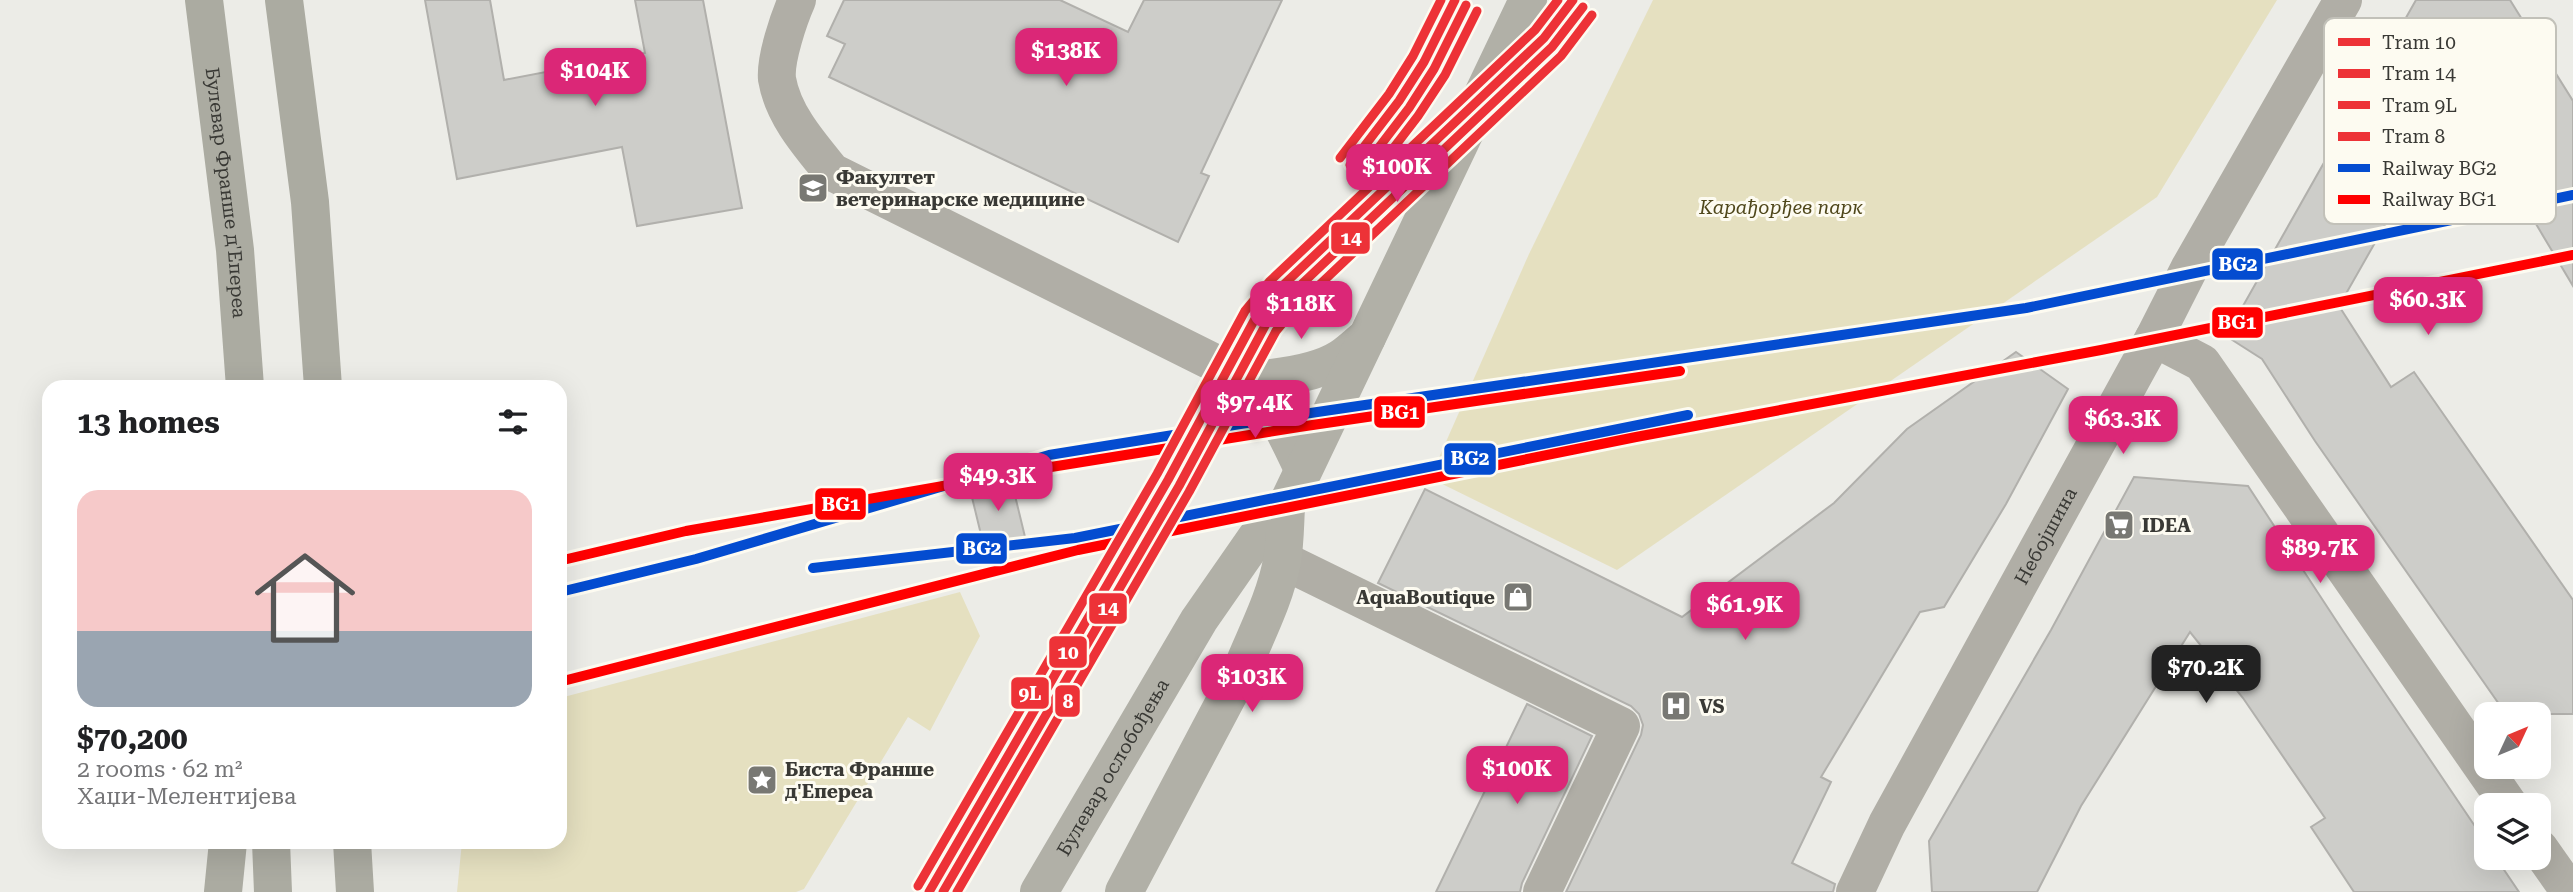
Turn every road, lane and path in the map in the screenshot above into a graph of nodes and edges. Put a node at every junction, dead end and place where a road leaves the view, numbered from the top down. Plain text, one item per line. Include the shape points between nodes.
1 (204, 0) edge
2 (284, 0) edge
3 (797, 0) edge
4 (1528, 0) edge
5 (2343, 0) edge
6 (2333, 18) edge
7 (2324, 33) edge
8 (1367, 337) junction
9 (2154, 338) junction
10 (244, 380) edge
11 (323, 380) edge
12 (1250, 380) junction
13 (1303, 469) junction
14 (1286, 507) junction
15 (1282, 560) junction
16 (2501, 793) edge
17 (227, 849) edge
18 (271, 849) edge
19 (352, 849) edge
20 (2551, 865) edge
21 (223, 892) edge
22 (273, 892) edge
23 (355, 892) edge
24 (1039, 892) edge
25 (1125, 892) edge
26 (1542, 892) edge
27 (1855, 892) edge
28 (2570, 892) edge

1 - 10 highway, Булевар Франше д'Епереа via 235,250
2 - 11 highway via 310,202
3 - 12 street via 786,28 777,78 792,119 832,172
4 - 8 main road, Булевар ослобођења
5 - 6 street, Небојшина
7 - 9 street, Небојшина
8 - 12 main road via 1339,359 1319,367
8 - 13 main road, Булевар ослобођења
9 - 16 street via 2202,363
9 - 27 street, Небојшина via 1887,824
12 - 13 main road via 1275,414
13 - 14 main road, Булевар ослобођења
14 - 15 main road, Булевар ослобођења
14 - 24 main road, Булевар ослобођења via 1256,538 1199,620
15 - 25 main road, Булевар ослобођења via 1276,587 1242,669
15 - 26 street via 1621,726
17 - 21 highway
18 - 22 highway
19 - 23 highway
20 - 28 street

